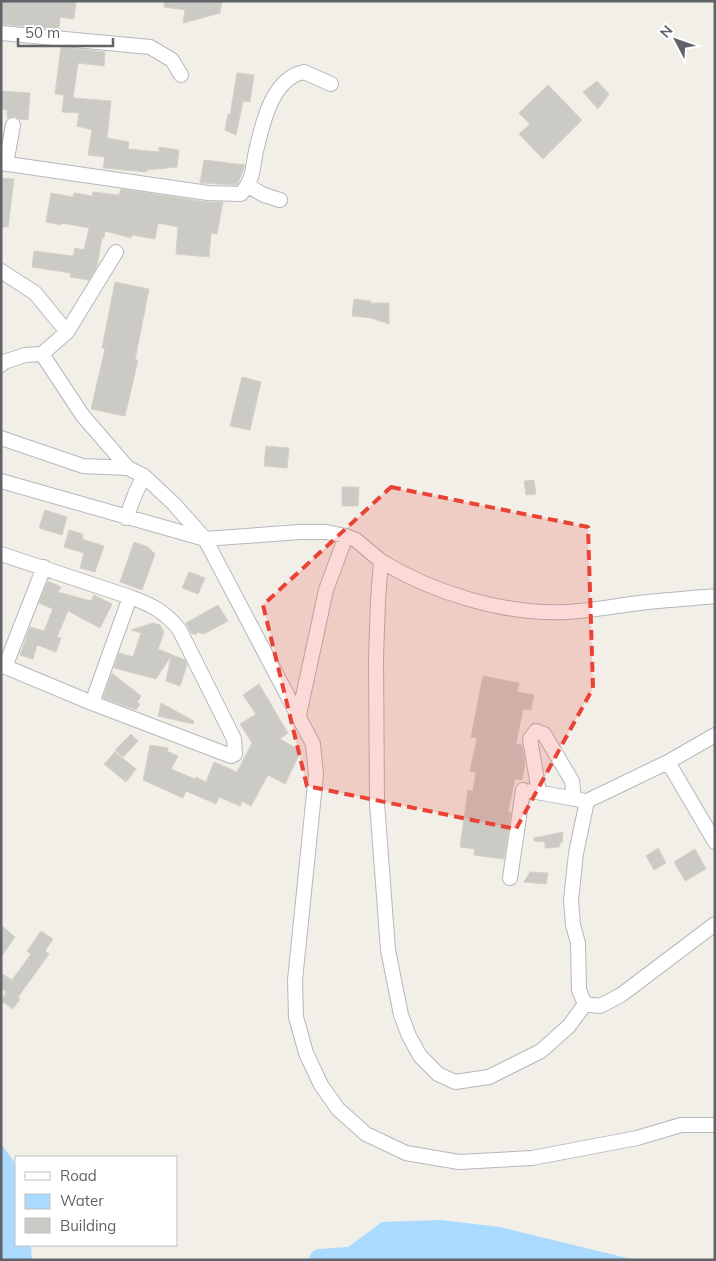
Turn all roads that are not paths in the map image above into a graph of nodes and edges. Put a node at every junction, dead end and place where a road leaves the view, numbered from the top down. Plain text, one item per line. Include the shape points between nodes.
1 (1, 33) edge
2 (181, 75) dead end
3 (332, 84) dead end
4 (13, 125) dead end
5 (4, 163) edge
6 (248, 186) junction
7 (280, 200) dead end
8 (116, 252) dead end
9 (1, 271) edge
10 (67, 332) junction
11 (42, 354) junction
12 (1, 365) edge
13 (1, 438) edge
14 (128, 468) junction
15 (144, 476) junction
16 (1, 481) edge
17 (126, 518) junction
18 (346, 536) junction
19 (205, 540) junction
20 (1, 554) edge
21 (382, 561) junction
22 (44, 567) junction
23 (715, 596) edge
24 (130, 597) junction
25 (3, 666) edge
26 (92, 703) junction
27 (299, 715) junction
28 (715, 735) edge
29 (668, 762) junction
30 (539, 792) junction
31 (580, 800) junction
32 (715, 842) edge
33 (510, 878) dead end
34 (715, 924) edge
35 (585, 1004) junction
36 (715, 1125) edge

1 - 2 street via 150,47 172,60
3 - 6 street via 304,72 283,85 271,102 263,124
4 - 5 street
5 - 6 street via 208,193 241,194
6 - 7 street
8 - 10 street
9 - 10 street via 35,292
10 - 11 street
11 - 12 street via 25,355
11 - 14 street via 83,416
13 - 14 street via 83,466
14 - 15 street
15 - 17 street
15 - 19 street
16 - 17 street
17 - 19 street
18 - 19 street via 300,532
18 - 21 street
18 - 27 street via 326,590
19 - 27 street
20 - 22 street
21 - 23 street via 406,576 464,598 523,610 566,612
21 - 35 street via 376,658 377,803 388,950 400,1015 409,1036 420,1056 438,1074 455,1082 489,1077 541,1051 569,1026
22 - 24 street
22 - 25 street
24 - 26 street
24 - 26 street via 152,605 179,629 234,739 235,754 231,756
25 - 26 street
27 - 36 street via 314,744 316,774 295,980 296,1017 306,1053 321,1085 338,1109 366,1134 406,1153 459,1162 532,1158 637,1138 681,1125
28 - 29 street
29 - 31 street
29 - 32 street
30 - 31 street
30 - 31 street via 530,739 536,731 544,734
30 - 33 street via 519,789
31 - 35 street via 571,900 578,942 579,990
34 - 35 street via 621,995 600,1006

